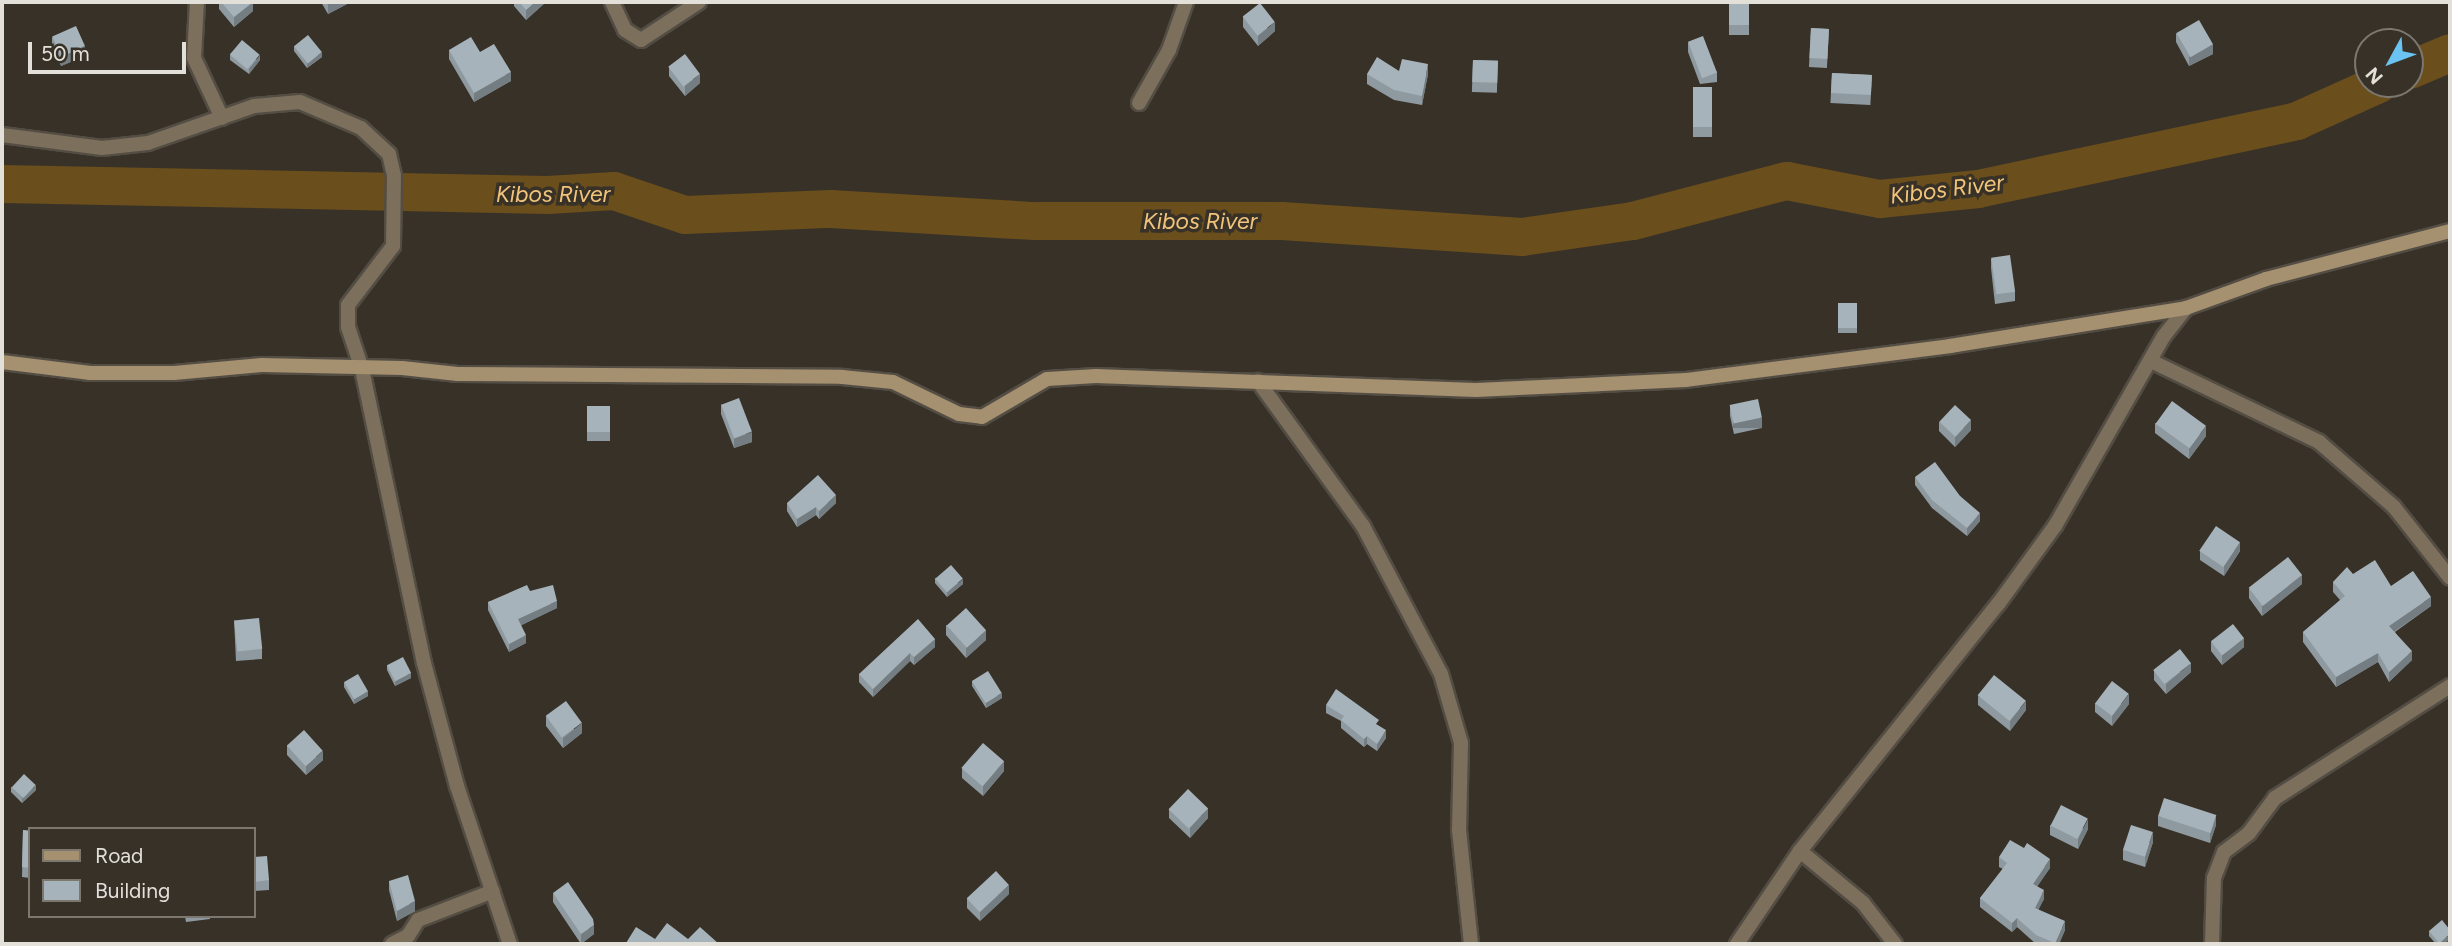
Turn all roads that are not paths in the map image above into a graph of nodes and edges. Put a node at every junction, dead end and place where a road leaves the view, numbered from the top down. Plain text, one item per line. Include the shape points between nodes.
1 (197, 2) edge
2 (612, 2) edge
3 (699, 2) edge
4 (1186, 2) edge
5 (1139, 103) dead end
6 (222, 118) junction
7 (2, 135) edge
8 (2450, 231) edge
9 (2186, 308) junction
10 (2151, 361) junction
11 (2, 362) edge
12 (362, 369) junction
13 (1258, 381) junction
14 (2450, 578) edge
15 (2450, 686) edge
16 (1800, 851) junction
17 (493, 891) junction
18 (393, 944) edge
19 (510, 944) edge
20 (1471, 944) edge
21 (1737, 944) edge
22 (1895, 944) edge
23 (2211, 944) edge

1 - 6 street via 194,58
2 - 3 street via 625,30 641,40 654,36
4 - 5 street via 1169,50
6 - 7 street via 148,143 102,148
6 - 12 street via 254,106 300,102 330,112 379,140 389,154 394,175 393,246 348,304 348,327
8 - 9 main road via 2266,279
9 - 10 street
9 - 13 main road via 1950,346 1686,380 1476,390
10 - 14 street via 2319,442 2394,507
10 - 16 street via 2055,526
11 - 12 main road via 90,373 174,373 262,365
12 - 13 main road via 842,377 892,382 960,414 982,417 1047,379
12 - 17 street via 424,663 457,786
13 - 20 street via 1363,526 1441,674 1461,743 1459,830
15 - 23 street via 2275,797 2249,834 2224,852 2214,878
16 - 21 street
16 - 22 street via 1863,903
17 - 18 street via 418,920 408,936
17 - 19 street

